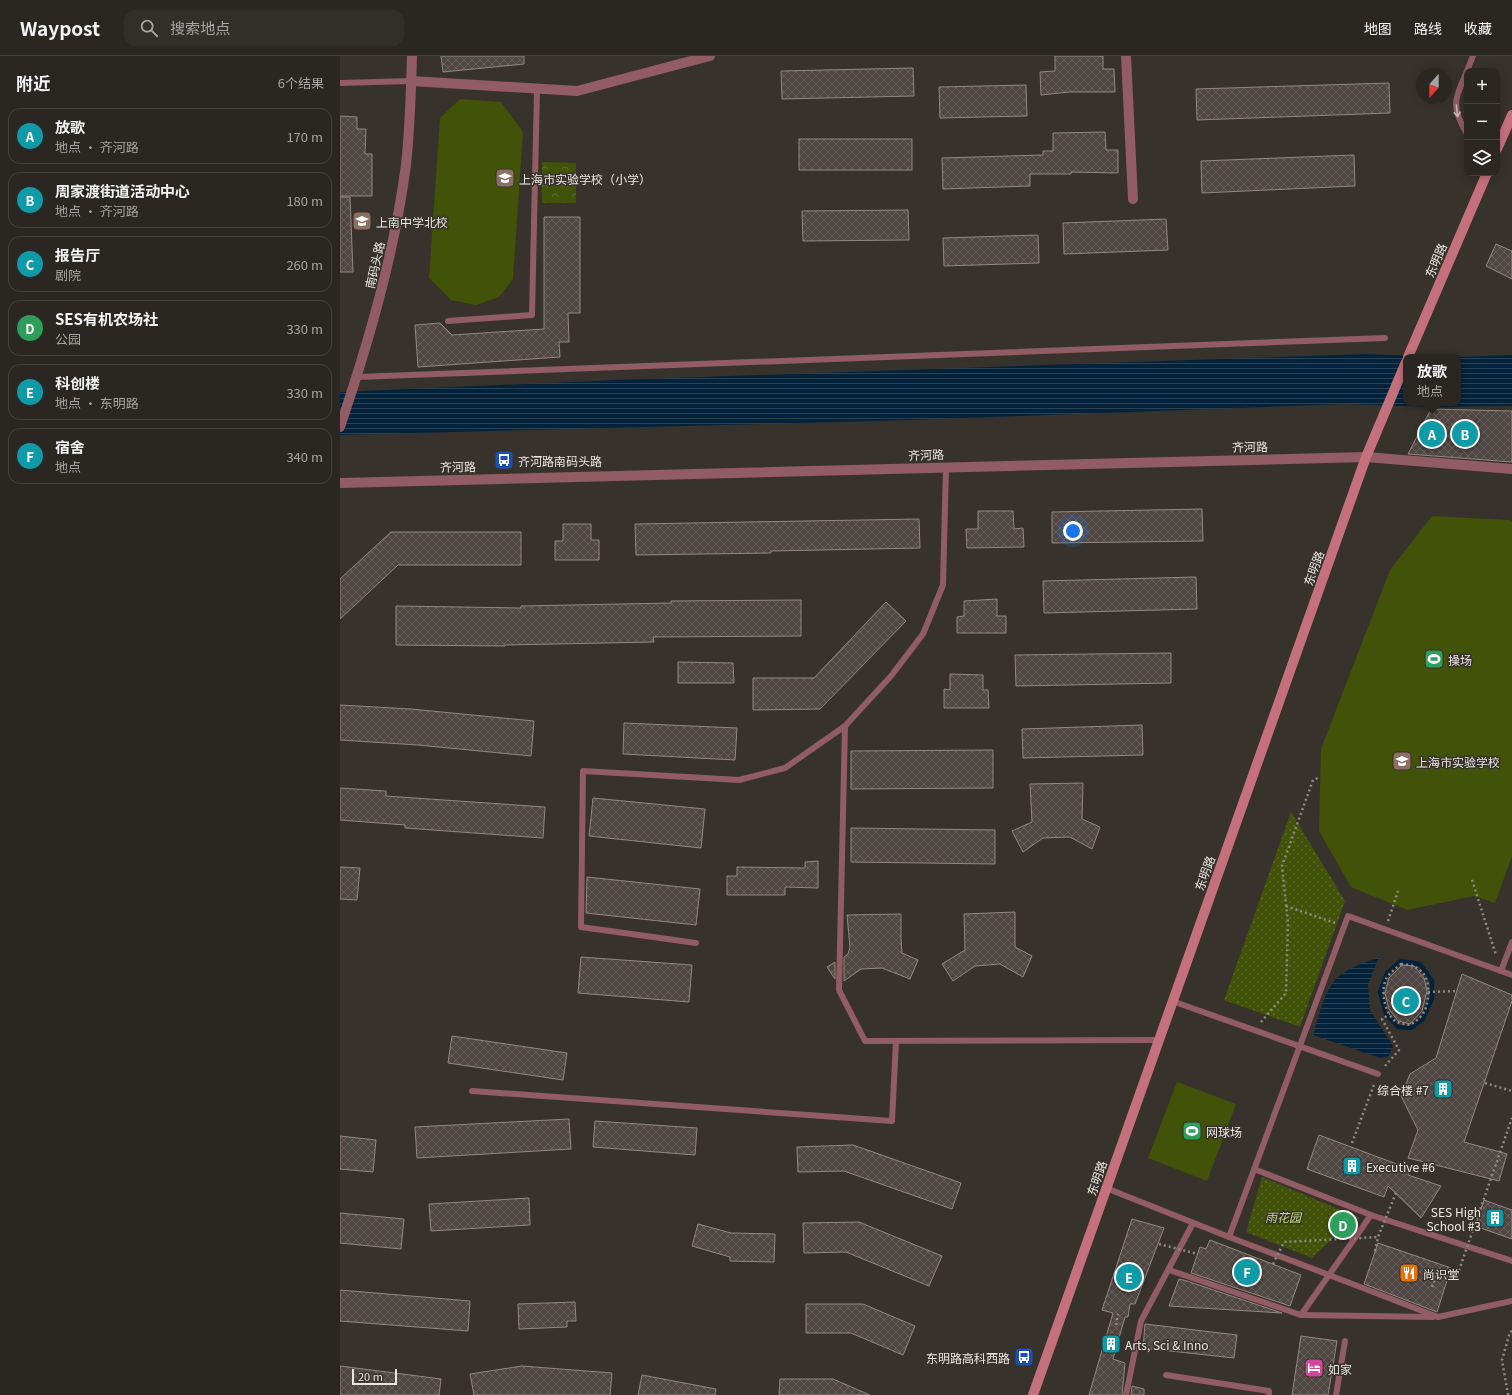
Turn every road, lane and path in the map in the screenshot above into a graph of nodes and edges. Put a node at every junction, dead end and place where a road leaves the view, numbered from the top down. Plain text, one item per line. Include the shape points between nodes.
1 (412, 56) edge
2 (710, 56) edge
3 (1126, 56) edge
4 (1473, 56) edge
5 (1468, 68) edge
6 (1464, 78) edge
7 (411, 81) junction
8 (340, 83) edge
9 (537, 89) junction
10 (1512, 115) edge
11 (1464, 129) edge
12 (1500, 142) edge
13 (1486, 176) edge
14 (1133, 199) dead end
15 (448, 321) dead end
16 (1386, 338) dead end
17 (1409, 354) edge
18 (1403, 369) edge
19 (357, 377) junction
20 (340, 427) edge
21 (1366, 457) junction
22 (946, 466) junction
23 (1512, 469) edge
24 (340, 483) edge
25 (845, 726) junction
26 (1320, 776) dead end
27 (1472, 880) dead end
28 (1398, 891) dead end
29 (1286, 906) junction
30 (1344, 926) junction
31 (1386, 929) junction
32 (1512, 942) edge
33 (696, 943) dead end
34 (1501, 971) junction
35 (1512, 975) edge
36 (1457, 991) dead end
37 (1428, 992) junction
38 (1172, 1001) junction
39 (1389, 1014) junction
40 (1385, 1017) dead end
41 (1254, 1030) junction
42 (1158, 1040) junction
43 (896, 1041) junction
44 (1300, 1046) junction
45 (1378, 1074) dead end
46 (1484, 1083) dead end
47 (1512, 1090) edge
48 (472, 1091) dead end
49 (1512, 1118) edge
50 (1254, 1169) junction
51 (1106, 1188) junction
52 (1396, 1194) dead end
53 (1371, 1215) junction
54 (1194, 1222) junction
55 (1229, 1237) junction
56 (1378, 1237) junction
57 (1158, 1244) dead end
58 (1375, 1251) dead end
59 (1198, 1254) dead end
60 (1512, 1261) edge
61 (1273, 1264) dead end
62 (1169, 1270) junction
63 (1329, 1275) junction
64 (1432, 1287) dead end
65 (1512, 1301) edge
66 (1118, 1314) dead end
67 (1301, 1315) junction
68 (1438, 1317) junction
69 (1116, 1325) dead end
70 (1512, 1331) edge
71 (1345, 1341) dead end
72 (1166, 1375) dead end
73 (1033, 1395) edge
74 (1126, 1395) edge
75 (1268, 1395) edge
76 (1336, 1395) edge
77 (1508, 1395) edge

1 - 7 street, 南码头路
2 - 9 street via 577,91
3 - 14 street
4 - 5 lane
6 -> 11 lane via 1456,98 1457,117
7 - 8 lane
7 - 9 street
7 - 19 street, 南码头路 via 406,165 394,235 379,305
9 - 15 lane via 532,315
10 - 12 main road
13 - 17 main road, 东明路
16 - 19 lane
18 - 21 main road, 东明路
19 - 20 street, 南码头路
21 - 22 street, 齐河路
21 - 23 street, 齐河路
21 - 38 main road, 东明路
22 - 24 street, 齐河路
22 - 25 lane via 943,585 923,634 891,676
25 - 33 lane via 785,768 739,780 583,771 581,926
25 - 43 lane via 839,990 865,1041
26 - 29 path via 1313,780 1282,866
27 - 34 path
28 - 31 path
29 - 30 path
29 - 41 path via 1286,994
30 - 31 lane via 1348,916
30 - 44 lane
31 - 34 lane
32 - 34 lane
34 - 35 lane
36 - 37 path
37 - 39 path via 1423,1014 1410,1025 1394,1020
37 - 39 path via 1427,979 1421,970 1413,965 1401,964 1387,978 1383,988
38 - 41 lane
38 - 42 main road, 东明路
39 - 40 path
41 - 44 lane
42 - 43 lane
42 - 51 main road, 东明路
43 - 48 lane via 892,1121
44 - 45 lane
44 - 50 lane
46 - 47 path
49 - 64 path, bridge via 1457,1276 1438,1269
50 - 53 lane
50 - 55 lane
51 - 54 lane
51 - 73 main road, 东明路
52 - 56 path, bridge
53 - 60 lane
53 - 63 lane
54 - 55 lane
54 - 62 lane
55 - 63 lane
56 - 58 path, bridge
56 - 61 path, bridge via 1284,1242
57 - 59 path, bridge
62 - 67 lane
62 - 74 lane via 1141,1321
63 - 67 lane
63 - 68 lane
65 - 68 lane
66 - 69 path
67 - 68 lane
70 - 77 path via 1502,1360
71 - 76 lane
72 - 75 lane via 1269,1391

